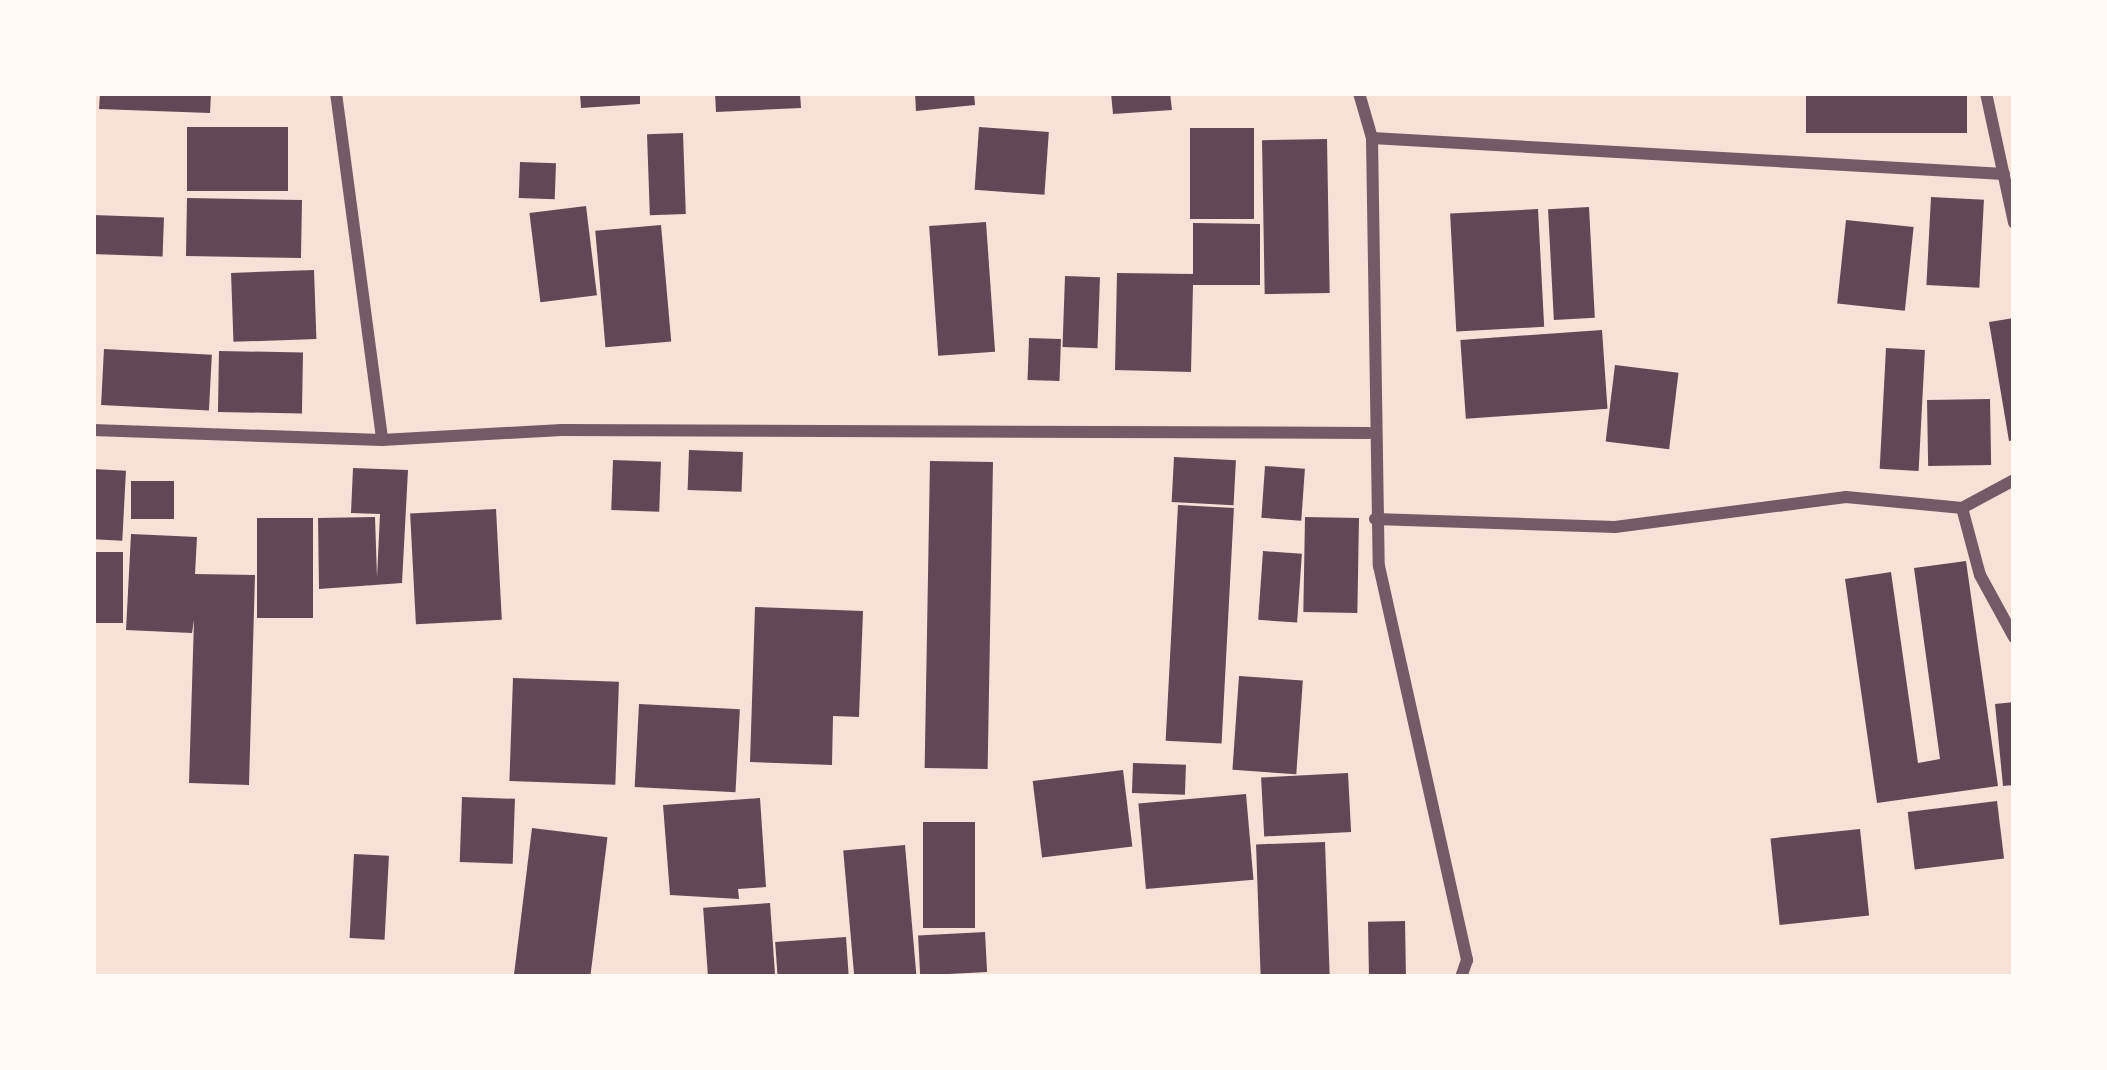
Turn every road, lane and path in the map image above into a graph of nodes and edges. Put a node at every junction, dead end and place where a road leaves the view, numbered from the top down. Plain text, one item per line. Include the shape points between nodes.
1 (336, 93) edge
2 (1359, 93) edge
3 (1986, 93) edge
4 (1372, 139) junction
5 (2005, 175) junction
6 (2014, 223) edge
7 (93, 430) edge
8 (1369, 433) junction
9 (382, 440) junction
10 (2014, 480) edge
11 (1962, 508) junction
12 (1376, 519) junction
13 (2014, 638) edge
14 (1461, 977) edge

1 - 9 street
2 - 4 street
3 - 5 street
4 - 5 street
4 - 8 street
5 - 6 street
7 - 9 street
8 - 9 street via 562,430
8 - 12 street
10 - 11 street
11 - 12 street via 1846,497 1615,527
11 - 13 street
12 - 14 street via 1467,960

